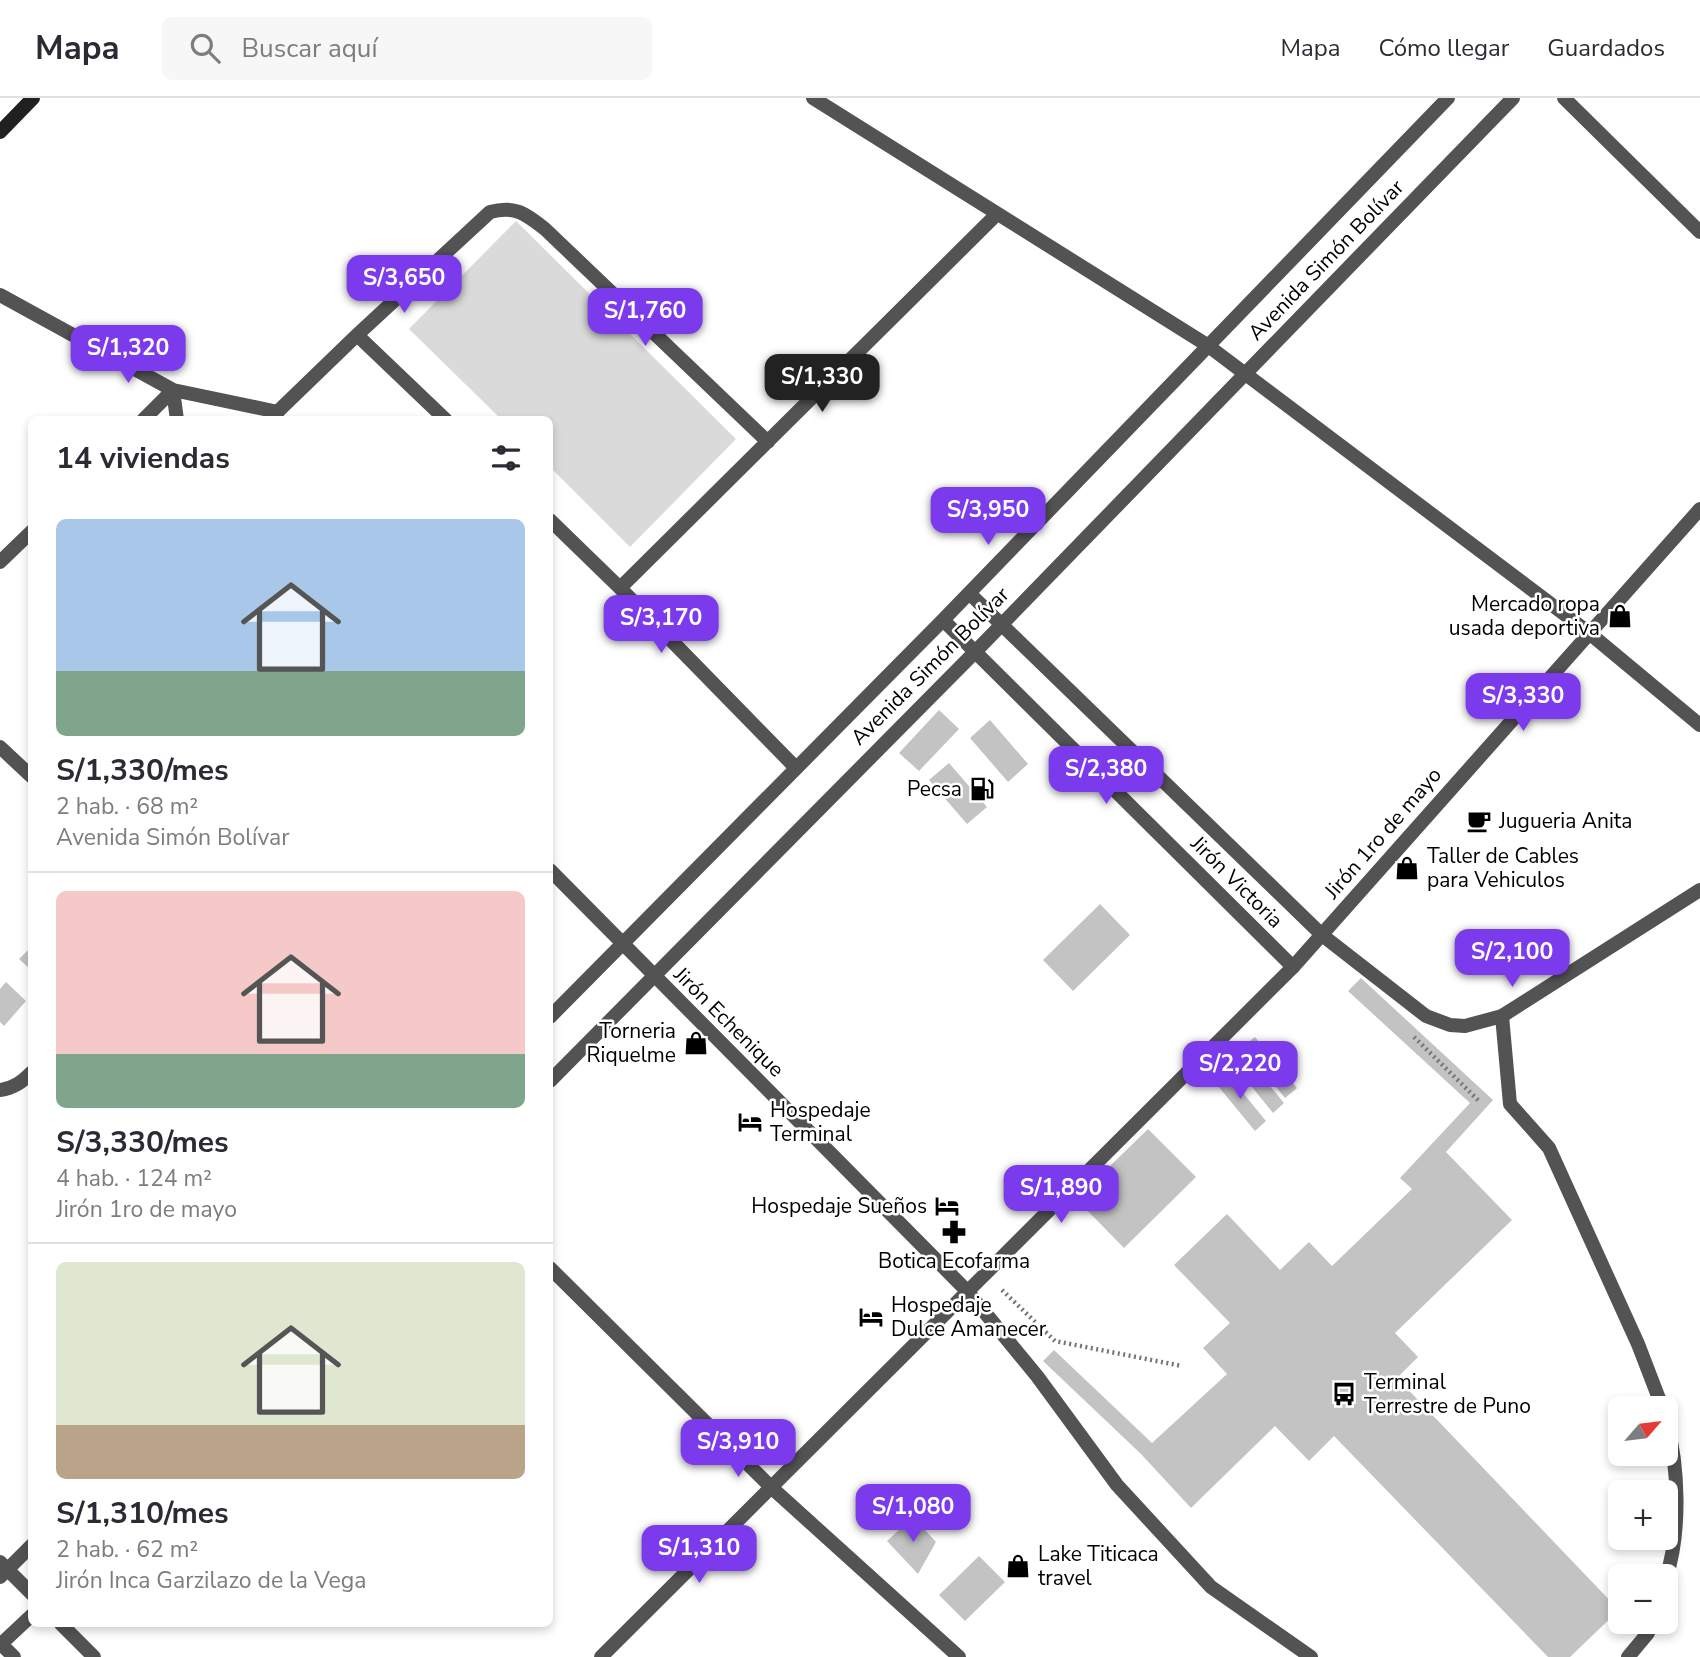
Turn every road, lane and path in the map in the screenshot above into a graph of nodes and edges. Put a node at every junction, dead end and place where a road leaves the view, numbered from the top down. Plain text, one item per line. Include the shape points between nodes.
1 (33, 98) edge
2 (813, 98) edge
3 (1448, 98) edge
4 (1513, 98) edge
5 (1564, 98) edge
6 (0, 132) edge
7 (997, 214) junction
8 (1700, 232) edge
9 (0, 295) edge
10 (357, 335) junction
11 (1207, 345) junction
12 (1245, 373) junction
13 (173, 390) junction
14 (147, 416) edge
15 (176, 416) edge
16 (274, 416) edge
17 (442, 416) edge
18 (768, 442) junction
19 (1700, 509) edge
20 (553, 523) edge
21 (28, 535) edge
22 (0, 562) edge
23 (620, 588) junction
24 (969, 593) junction
25 (943, 620) junction
26 (1001, 625) junction
27 (1588, 632) junction
28 (975, 652) junction
29 (1700, 725) edge
30 (0, 747) edge
31 (796, 768) junction
32 (28, 773) edge
33 (553, 873) edge
34 (1700, 890) edge
35 (1322, 935) junction
36 (621, 944) junction
37 (1293, 967) junction
38 (653, 976) junction
39 (553, 1014) edge
40 (1502, 1016) junction
41 (28, 1076) edge
42 (553, 1078) edge
43 (0, 1090) edge
44 (553, 1271) edge
45 (986, 1275) junction
46 (968, 1292) junction
47 (1182, 1366) dead end
48 (1658, 1396) edge
49 (1674, 1466) edge
50 (772, 1488) junction
51 (28, 1548) edge
52 (1670, 1564) edge
53 (3, 1570) edge
54 (28, 1591) edge
55 (28, 1619) edge
56 (64, 1627) edge
57 (1647, 1634) edge
58 (0, 1644) edge
59 (14, 1657) edge
60 (94, 1657) edge
61 (601, 1657) edge
62 (959, 1657) edge
63 (1311, 1657) edge
64 (1628, 1657) edge

1 - 6 main road
2 - 7 street
3 - 11 street, Avenida Simón Bolívar
4 - 12 street, Avenida Simón Bolívar
5 - 8 street
7 - 11 street
7 - 18 street
9 - 13 street
10 - 16 street
10 - 17 street
10 - 18 street via 490,212 513,208 545,229
11 - 12 street
11 - 24 street, Avenida Simón Bolívar
12 - 26 street, Avenida Simón Bolívar
12 - 27 street
13 - 14 street
13 - 15 street
13 - 16 street
18 - 23 street
19 - 27 street, Jirón 1ro de mayo
20 - 23 street
21 - 22 street
23 - 31 street
24 - 25 street, Avenida Simón Bolívar
24 - 26 street, Jirón Victoria
25 - 28 street, Jirón Victoria
25 - 31 street, Avenida Simón Bolívar
26 - 28 street, Avenida Simón Bolívar
26 - 35 street, Jirón Victoria
27 - 29 street
27 - 35 street, Jirón 1ro de mayo
28 - 37 street, Jirón Victoria
28 - 38 street, Avenida Simón Bolívar
30 - 32 street
31 - 36 street, Avenida Simón Bolívar
33 - 36 street, Jirón Echenique
34 - 40 street, Jirón Victoria
35 - 37 street, Jirón 1ro de mayo
35 - 40 street, Jirón Victoria via 1426,1016 1465,1026
36 - 38 street, Jirón Echenique
36 - 39 street, Avenida Simón Bolívar
37 - 45 street, Jirón 1ro de mayo
38 - 42 street, Avenida Simón Bolívar
38 - 46 street, Jirón Echenique
40 - 48 street via 1510,1104 1549,1148
41 - 43 street
44 - 50 street
45 - 46 street, Jirón 1ro de mayo
45 - 47 path via 1055,1341
46 - 50 street, Jirón 1ro de mayo
46 - 63 street, Jirón Echenique via 1117,1485 1210,1587
49 - 52 street
50 - 61 street, Jirón 1ro de mayo
50 - 62 street
51 - 53 street
53 - 54 street
55 - 58 street
56 - 60 street
57 - 64 street
58 - 59 street

